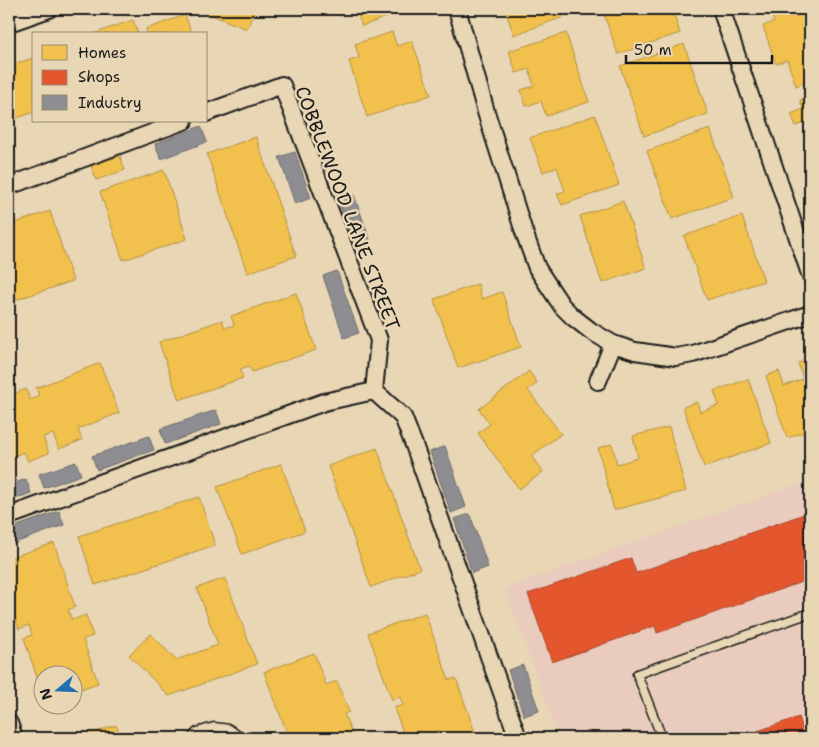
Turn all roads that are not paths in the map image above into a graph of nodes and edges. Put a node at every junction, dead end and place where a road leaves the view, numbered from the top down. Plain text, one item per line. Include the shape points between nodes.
1 (49, 9) edge
2 (457, 9) edge
3 (721, 9) edge
4 (9, 23) edge
5 (208, 112) edge
6 (181, 122) edge
7 (9, 186) edge
8 (810, 274) edge
9 (810, 314) edge
10 (613, 344) junction
11 (598, 381) dead end
12 (374, 391) junction
13 (9, 516) edge
14 (810, 613) edge
15 (9, 723) edge
16 (14, 738) edge
17 (192, 738) edge
18 (241, 738) edge
19 (518, 738) edge
20 (662, 738) edge

1 - 4 street
2 - 10 street via 486,112 537,268 573,318
3 - 8 street
5 - 12 street, COBBLEWOOD LANE STREET via 282,85 379,340
6 - 7 street
9 - 10 street via 684,356 635,352
10 - 11 street
12 - 13 street via 324,402
12 - 19 street via 403,417
14 - 20 lane via 637,674
15 - 16 street
17 - 18 lane via 196,732 214,727 229,729

